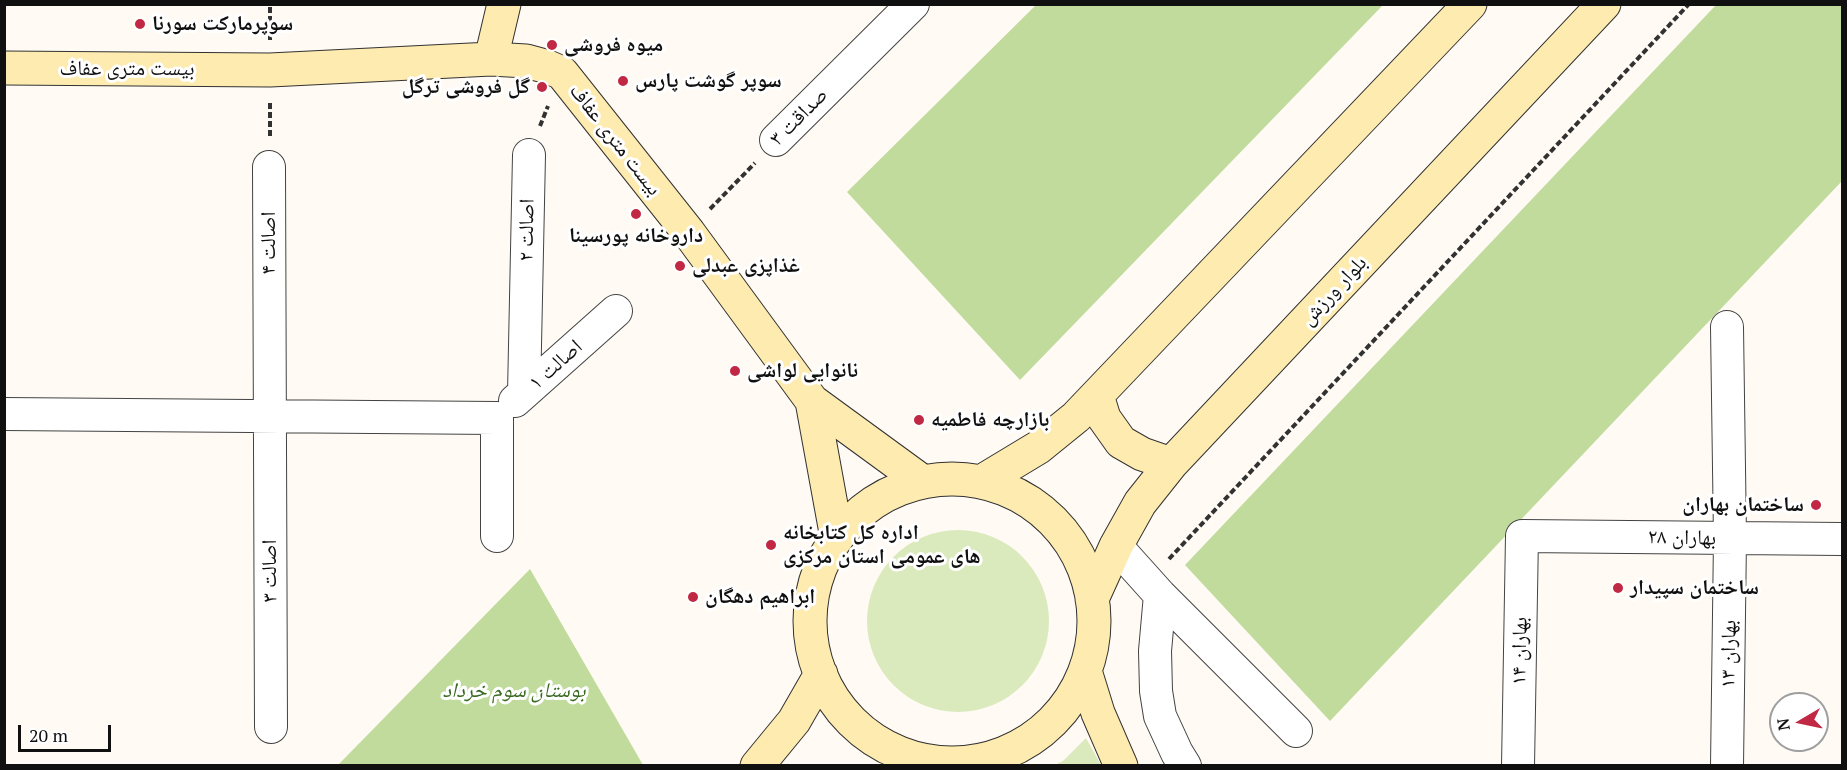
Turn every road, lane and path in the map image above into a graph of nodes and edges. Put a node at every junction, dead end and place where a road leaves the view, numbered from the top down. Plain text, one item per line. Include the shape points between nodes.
1 (504, 4) edge
2 (913, 4) edge
3 (1470, 4) edge
4 (1604, 4) edge
5 (1689, 4) edge
6 (491, 59) junction
7 (4, 68) edge
8 (270, 70) junction
9 (562, 73) junction
10 (776, 140) joint
11 (528, 155) joint
12 (269, 167) joint
13 (689, 233) junction
14 (616, 311) dead end
15 (1727, 327) dead end
16 (524, 393) junction
17 (1097, 395) junction
18 (812, 401) junction
19 (4, 414) edge
20 (269, 416) junction
21 (497, 418) junction
22 (1171, 464) junction
23 (923, 482) junction
24 (981, 482) junction
25 (497, 536) dead end
26 (1522, 536) joint
27 (837, 538) junction
28 (1730, 538) junction
29 (1842, 539) edge
30 (1116, 546) junction
31 (1154, 588) junction
32 (1092, 599) junction
33 (1086, 671) junction
34 (821, 674) junction
35 (271, 727) dead end
36 (1296, 732) dead end
37 (898, 761) edge
38 (986, 763) edge
39 (757, 765) edge
40 (1121, 765) edge
41 (1185, 765) edge
42 (1518, 765) edge
43 (1728, 765) edge

1 - 6 main road
2 - 10 street, صداقت ۳
3 - 17 main road
4 - 22 main road, بلوار ورزش
5 - 31 path
6 - 8 main road, بیست متری عفاف
6 - 9 main road, بیست متری عفاف via 538,63
7 - 8 main road, بیست متری عفاف
8 - 12 path
9 - 11 path
9 - 13 main road, بیست متری عفاف
10 - 13 path, صداقت ۳
11 - 16 street, اصالت ۲
12 - 20 street, اصالت ۴
13 - 18 main road, بیست متری عفاف
14 - 16 street, اصالت ۱
15 - 28 street, بهاران ۱۳
16 - 21 street, اصالت ۱
17 - 22 main road via 1104,418 1121,442
17 - 24 main road via 1061,430
18 - 23 main road, بیست متری عفاف
18 - 27 main road
19 - 20 street
20 - 21 street
20 - 35 street, اصالت ۳
21 - 25 street
22 - 30 main road, بلوار ورزش via 1140,503
23 - 24 main road
23 - 27 main road via 875,502
24 - 32 main road via 1008,490 1055,523 1085,571
26 - 28 street, بهاران ۲۸
26 - 42 street, بهاران ۱۴
27 - 34 main road via 814,590 813,647
28 - 29 street, بهاران ۲۸
28 - 43 street, بهاران ۱۳
30 - 31 street
30 - 32 main road, بلوار ورزش
31 - 36 street
31 - 41 street via 1160,716
32 - 33 main road via 1092,647
33 - 38 main road via 1056,719 1035,737
33 - 40 main road via 1098,713
34 - 37 main road via 835,701 855,724
34 - 39 main road via 794,721
37 - 38 main road

